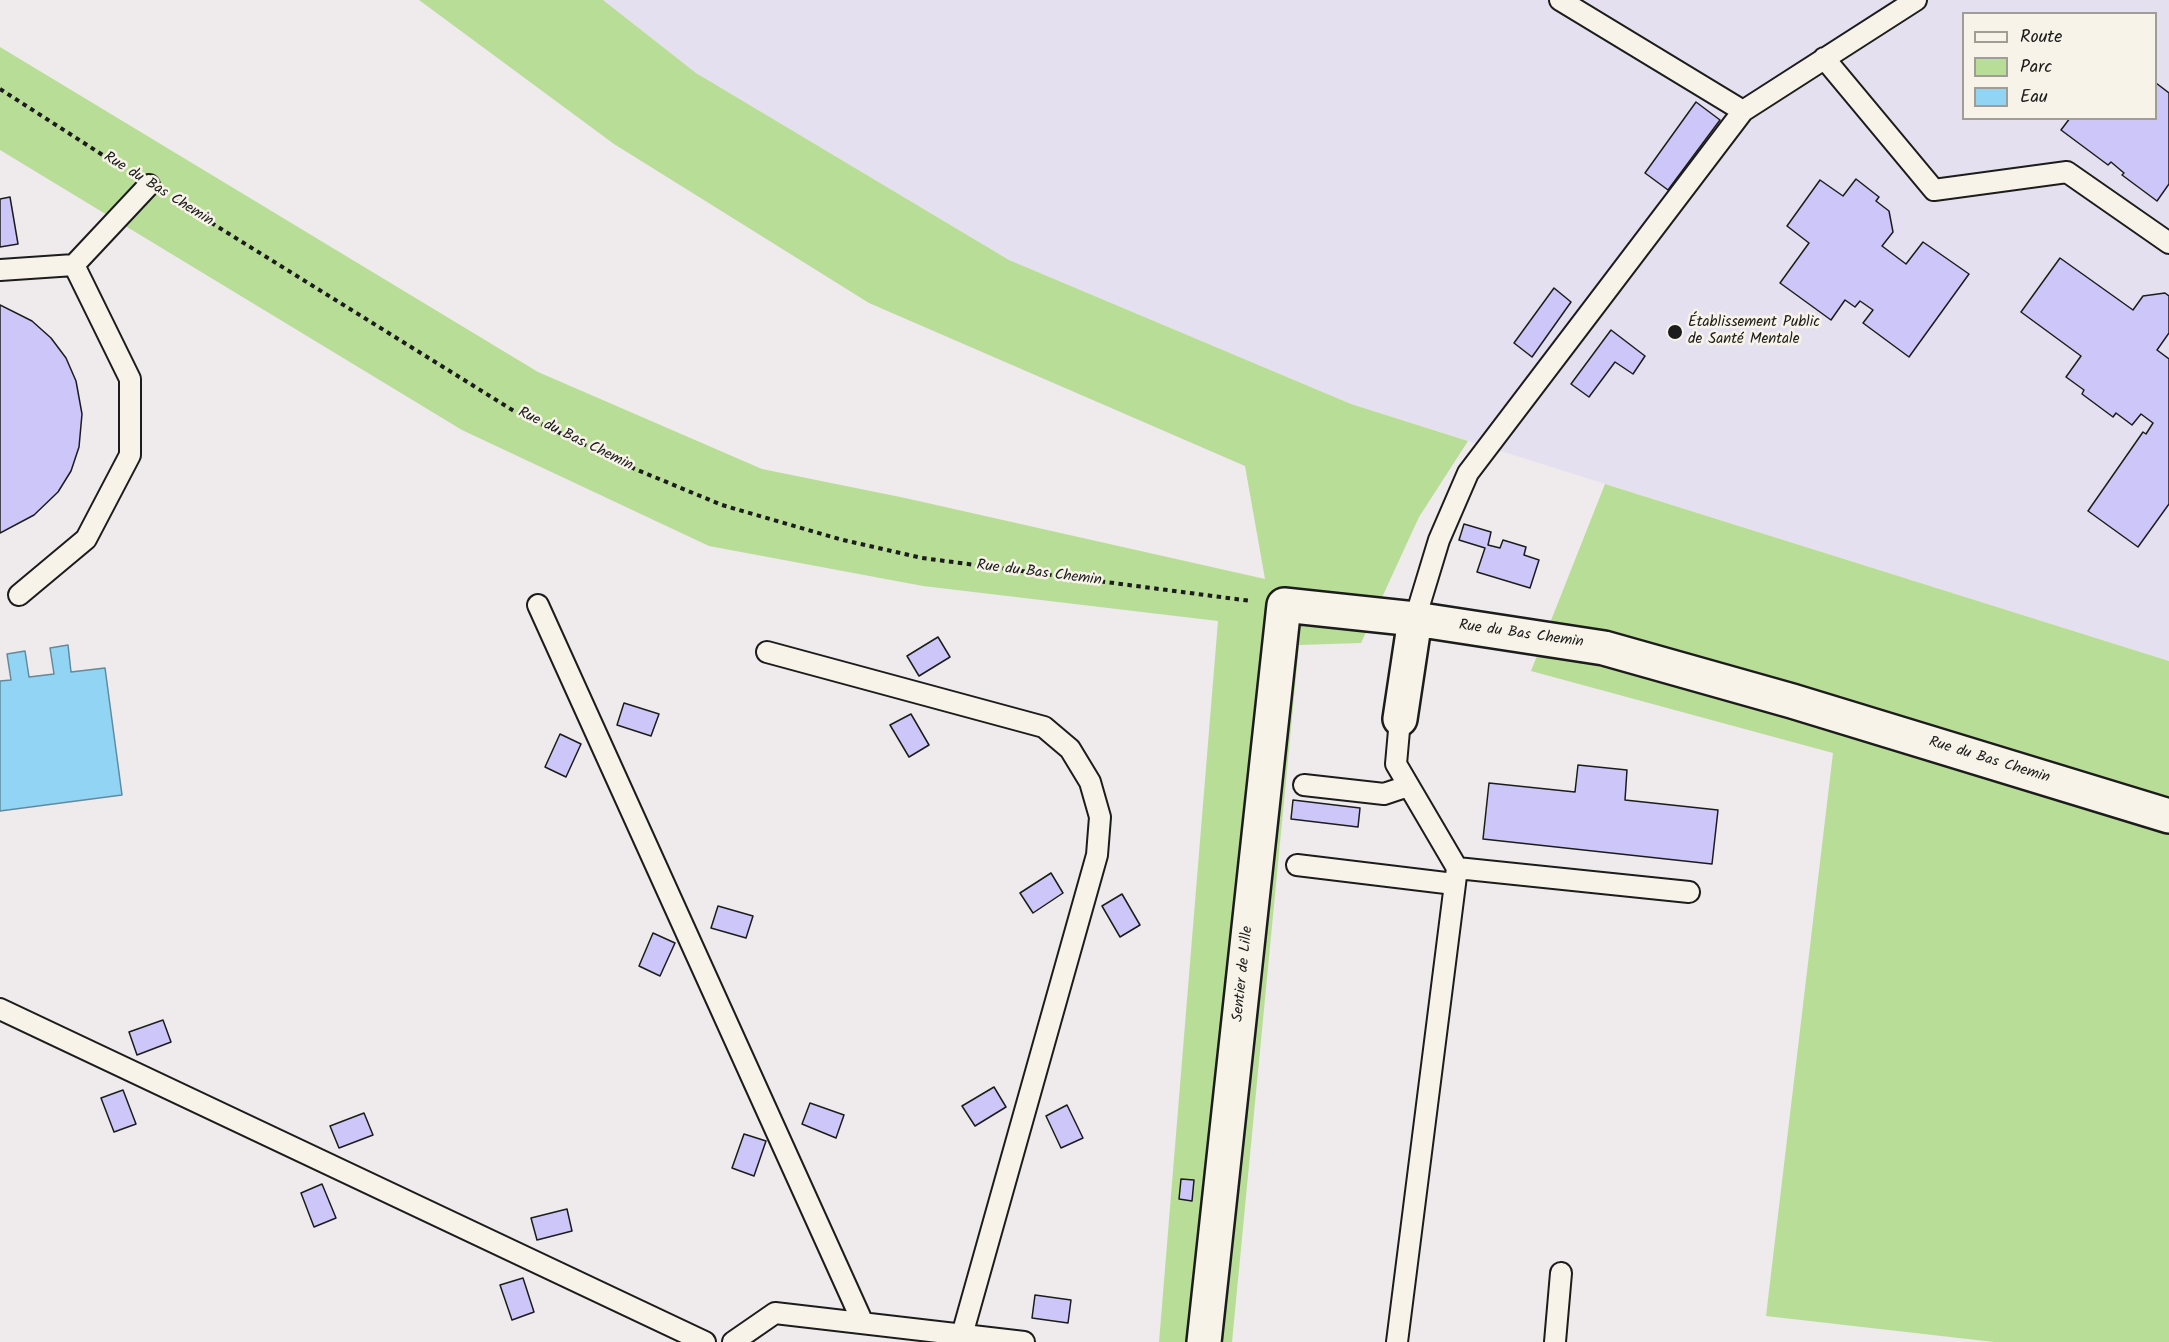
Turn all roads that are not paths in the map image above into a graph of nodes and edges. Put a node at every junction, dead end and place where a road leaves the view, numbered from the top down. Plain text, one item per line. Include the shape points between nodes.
1 (1560, 0) edge
2 (1916, 0) edge
3 (1824, 58) junction
4 (1743, 111) junction
5 (149, 185) road end
6 (2169, 243) edge
7 (74, 265) junction
8 (0, 270) edge
9 (19, 595) dead end
10 (538, 605) dead end
11 (1284, 605) joint
12 (1415, 619) junction
13 (767, 652) dead end
14 (1400, 719) joint
15 (1304, 785) dead end
16 (1408, 786) junction
17 (2169, 816) edge
18 (1297, 864) dead end
19 (1456, 876) junction
20 (1689, 892) dead end
21 (0, 1009) edge
22 (1561, 1273) dead end
23 (863, 1323) junction
24 (962, 1335) junction
25 (705, 1342) edge
26 (733, 1342) edge
27 (1024, 1342) edge
28 (1204, 1342) edge
29 (1397, 1342) edge
30 (1555, 1342) edge

1 - 4 lane
2 - 3 lane
3 - 4 lane
3 - 6 lane via 1934,190 2067,172
4 - 12 lane via 1468,473 1439,540
5 - 7 lane
7 - 8 lane
7 - 9 lane via 130,379 130,455 86,539
10 - 23 lane
11 - 12 street, Rue du Bas Chemin
11 - 28 street, Sentier de Lille
12 - 14 street
12 - 17 street, Rue du Bas Chemin via 1574,642 1642,658
13 - 24 lane via 1044,727 1070,749 1090,782 1100,817 1097,855
14 - 16 lane via 1396,764
15 - 16 lane via 1384,794
16 - 19 lane
18 - 19 lane
19 - 20 lane
19 - 29 lane
21 - 25 lane
22 - 30 lane
23 - 24 lane
23 - 26 lane via 775,1312
24 - 27 lane

